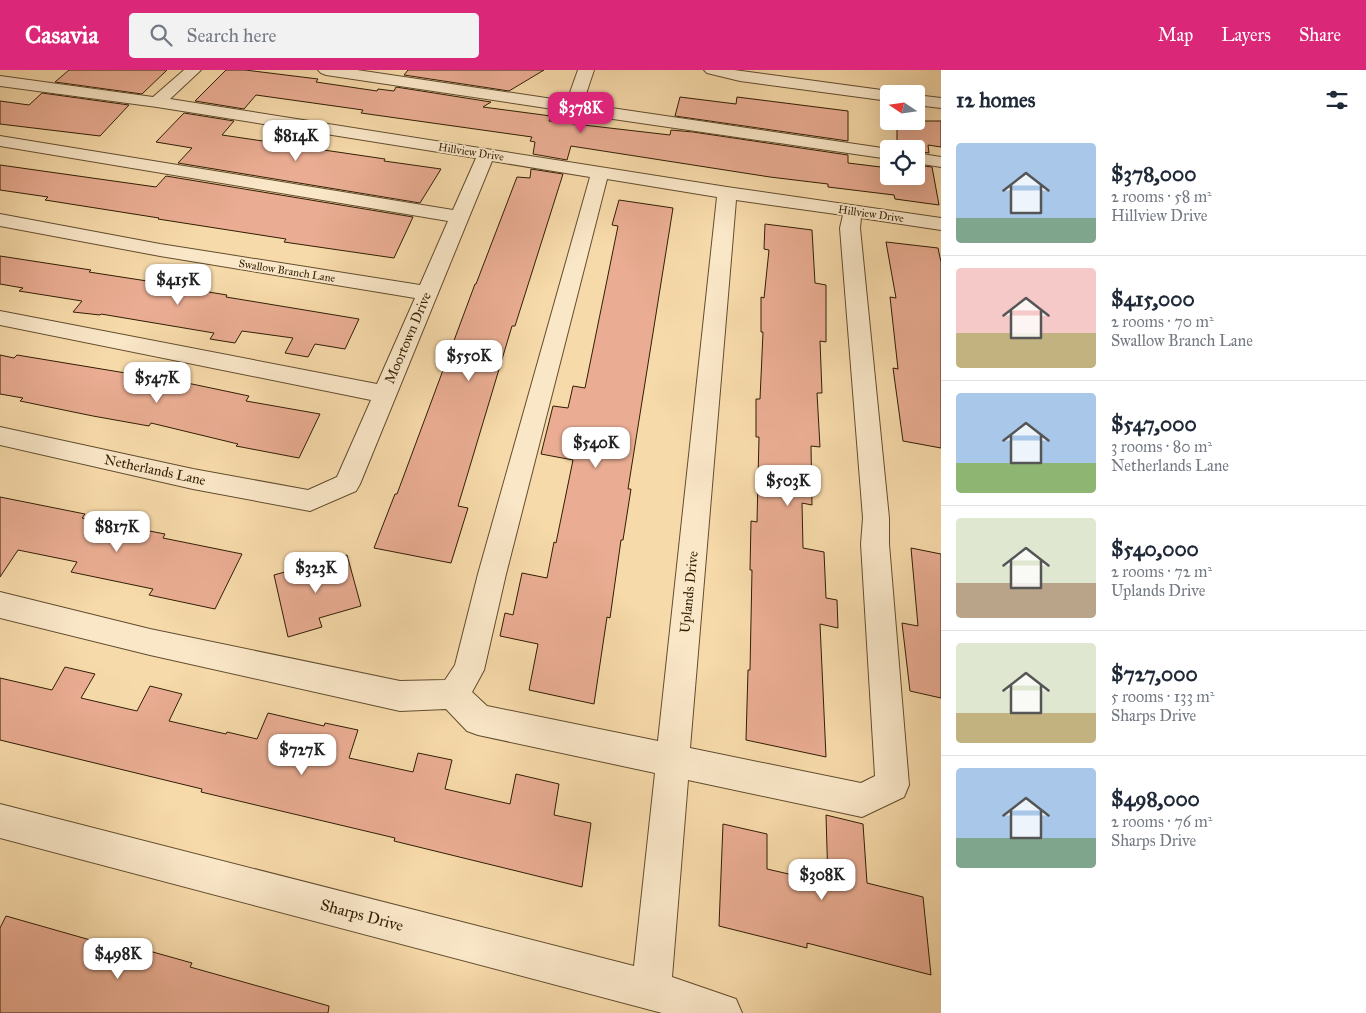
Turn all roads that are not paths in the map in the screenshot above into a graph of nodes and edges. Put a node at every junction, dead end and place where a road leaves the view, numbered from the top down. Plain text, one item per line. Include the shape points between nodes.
1 (194, 70) edge
2 (326, 70) edge
3 (586, 70) edge
4 (712, 70) edge
5 (0, 81) edge
6 (880, 95) edge
7 (925, 101) edge
8 (157, 102) junction
9 (575, 102) junction
10 (941, 103) edge
11 (0, 141) edge
12 (880, 153) edge
13 (486, 155) junction
14 (925, 159) edge
15 (941, 162) edge
16 (600, 173) junction
17 (727, 193) junction
18 (852, 211) junction
19 (459, 218) junction
20 (0, 220) edge
21 (941, 224) edge
22 (426, 293) junction
23 (0, 318) edge
24 (384, 394) junction
25 (0, 436) edge
26 (310, 501) joint
27 (0, 605) edge
28 (453, 694) junction
29 (672, 759) junction
30 (0, 821) edge
31 (650, 990) junction
32 (722, 1013) edge

1 - 8 street
2 - 9 street via 553,104
3 - 9 street
4 - 6 street
5 - 8 street, Hillview Drive
7 - 10 street
8 - 13 street, Hillview Drive
9 - 12 street via 586,109 613,114
11 - 19 street
13 - 16 street, Hillview Drive
13 - 19 street, Moortown Drive
14 - 15 street
16 - 17 street, Hillview Drive
16 - 28 street via 469,670
17 - 18 street, Hillview Drive
17 - 29 street, Uplands Drive
18 - 21 street, Hillview Drive
18 - 29 street via 850,228 876,518 875,544 892,785 862,800
19 - 22 street, Moortown Drive
20 - 22 street, Swallow Branch Lane via 160,250
22 - 24 street, Moortown Drive
23 - 24 street
24 - 26 street, Moortown Drive via 347,484
25 - 26 street, Netherlands Lane
27 - 28 street via 150,642 400,696
28 - 29 street via 478,720
29 - 31 street, Uplands Drive
30 - 31 street, Sharps Drive
31 - 32 street, Sharps Drive

